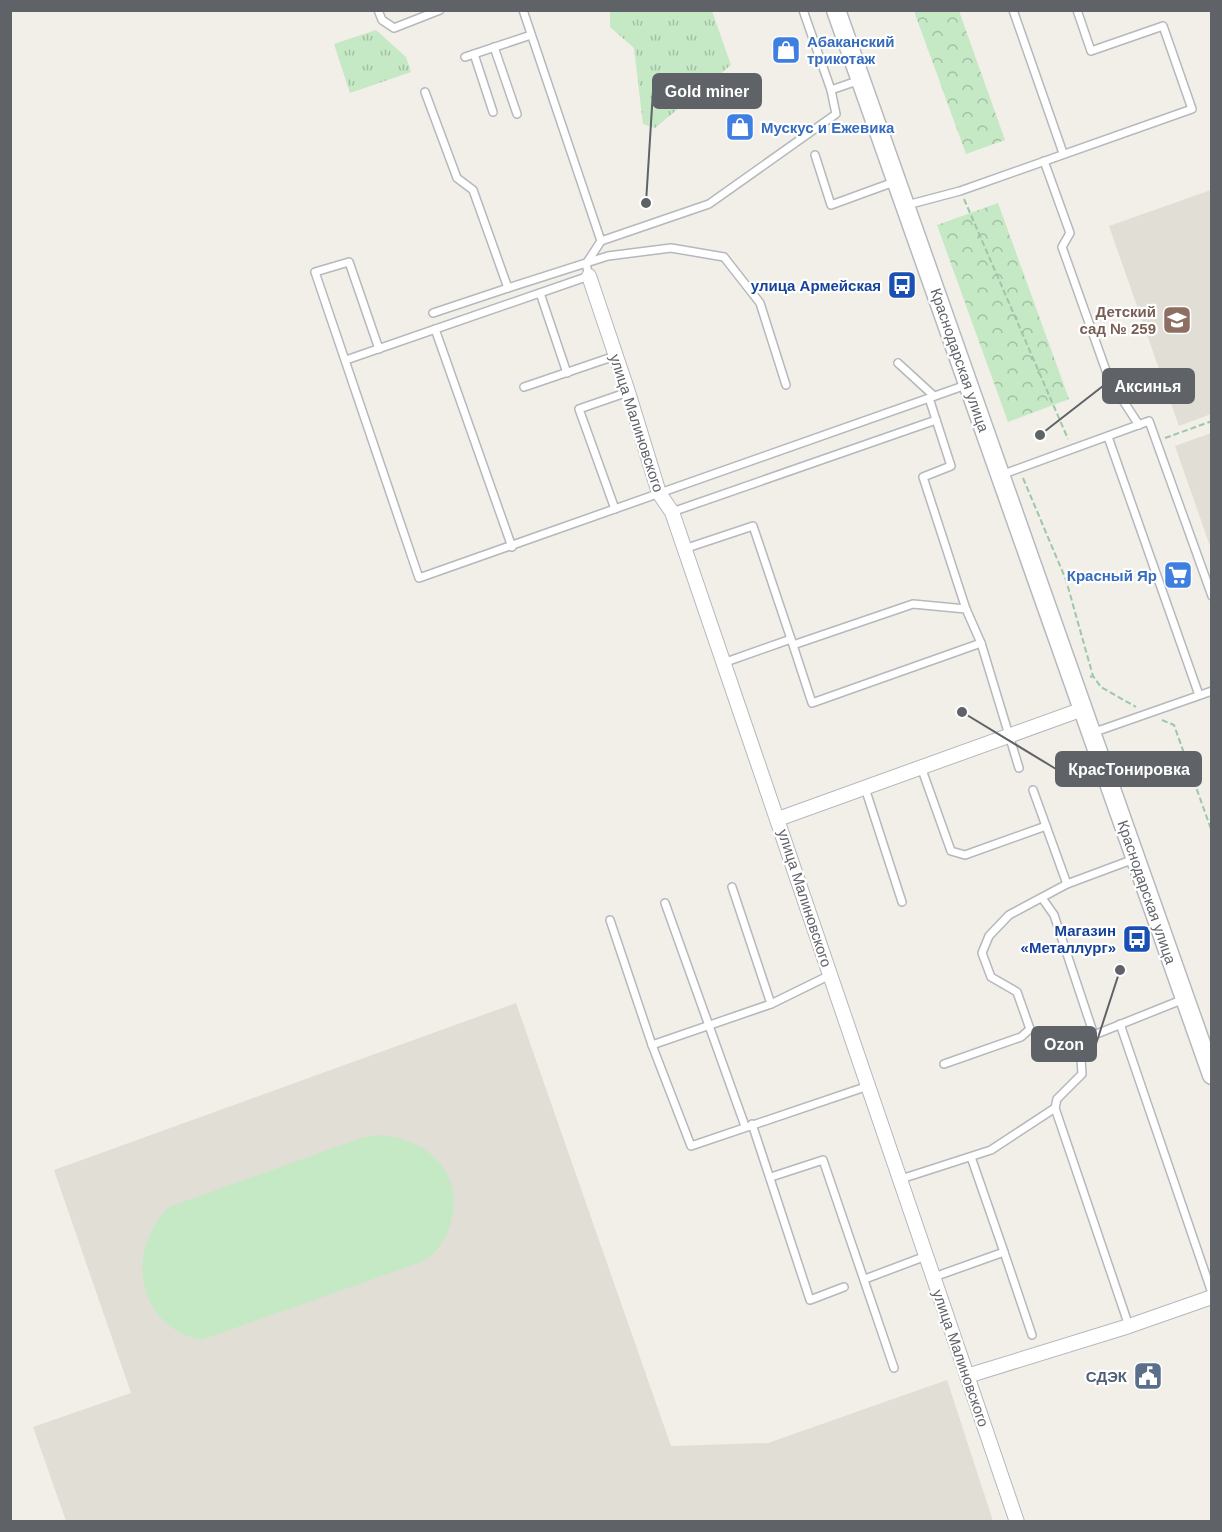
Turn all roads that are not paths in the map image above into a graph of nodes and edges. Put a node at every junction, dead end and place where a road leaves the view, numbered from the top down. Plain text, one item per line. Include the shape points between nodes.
1 (378, 10) edge
2 (440, 10) edge
3 (523, 10) edge
4 (803, 10) edge
5 (836, 10) edge
6 (1013, 10) edge
7 (1077, 10) edge
8 (531, 35) junction
9 (494, 46) junction
10 (474, 54) junction
11 (465, 57) dead end
12 (860, 80) junction
13 (831, 90) junction
14 (425, 92) dead end
15 (493, 112) dead end
16 (517, 114) dead end
17 (1063, 153) junction
18 (815, 155) dead end
19 (1044, 161) junction
20 (897, 182) junction
21 (905, 206) junction
22 (601, 241) junction
23 (587, 270) junction
24 (508, 288) junction
25 (540, 293) junction
26 (433, 313) dead end
27 (435, 329) junction
28 (379, 349) junction
29 (615, 357) junction
30 (346, 360) junction
31 (898, 363) dead end
32 (567, 373) junction
33 (968, 384) junction
34 (786, 385) dead end
35 (524, 387) dead end
36 (628, 392) junction
37 (931, 397) junction
38 (936, 420) junction
39 (1139, 425) junction
40 (1108, 437) junction
41 (1000, 475) junction
42 (659, 493) junction
43 (615, 509) junction
44 (672, 512) junction
45 (512, 546) junction
46 (684, 549) junction
47 (1212, 596) edge
48 (966, 609) junction
49 (792, 642) junction
50 (981, 643) junction
51 (723, 663) junction
52 (1212, 691) edge
53 (1199, 695) junction
54 (1083, 709) junction
55 (1091, 733) junction
56 (1009, 736) junction
57 (921, 767) junction
58 (1019, 768) dead end
59 (865, 788) junction
60 (1033, 790) dead end
61 (778, 819) junction
62 (1046, 826) junction
63 (1135, 858) junction
64 (1067, 884) junction
65 (732, 887) dead end
66 (1042, 898) junction
67 (902, 902) dead end
68 (665, 903) dead end
69 (610, 920) dead end
70 (830, 975) junction
71 (1185, 999) junction
72 (771, 1004) junction
73 (1120, 1024) junction
74 (709, 1025) junction
75 (1094, 1035) junction
76 (652, 1045) junction
77 (1207, 1047) edge
78 (944, 1064) dead end
79 (1212, 1075) edge
80 (868, 1086) junction
81 (1054, 1108) junction
82 (749, 1125) junction
83 (971, 1157) junction
84 (771, 1177) junction
85 (901, 1179) junction
86 (1004, 1252) junction
87 (926, 1256) junction
88 (934, 1277) junction
89 (865, 1279) junction
90 (844, 1287) dead end
91 (1212, 1295) edge
92 (1130, 1326) junction
93 (1032, 1335) dead end
94 (894, 1368) dead end
95 (967, 1376) junction
96 (1017, 1521) edge

1 - 2 lane via 382,20 394,28
3 - 8 lane
4 - 13 lane
5 - 12 main road, Краснодарская улица
6 - 17 lane
7 - 17 lane via 1090,51 1163,26 1192,109
8 - 9 lane
8 - 22 lane
9 - 10 lane
9 - 16 lane
10 - 11 lane
10 - 15 lane
12 - 13 lane
12 - 20 main road, Краснодарская улица
13 - 22 lane via 836,114 709,204
14 - 24 lane via 457,178 473,190
17 - 19 lane
18 - 20 lane via 831,205
19 - 21 lane
19 - 39 lane via 1070,233 1062,247 1109,379
20 - 21 main road, Краснодарская улица
21 - 33 main road, Краснодарская улица
22 - 23 lane
23 - 24 lane
23 - 25 lane
23 - 29 street, улица Малиновского
23 - 34 lane via 608,256 671,248 724,257 760,303
24 - 26 lane
25 - 27 lane
25 - 32 lane
27 - 28 lane
27 - 45 lane
28 - 30 lane
28 - 30 lane via 349,262 315,272
29 - 32 lane
29 - 36 street, улица Малиновского
30 - 45 lane via 419,578
31 - 37 lane
32 - 35 lane
33 - 37 lane
33 - 41 main road, Краснодарская улица
36 - 42 street, улица Малиновского
36 - 43 lane via 579,409
37 - 38 lane
37 - 42 lane
38 - 44 lane
38 - 48 lane via 951,466 923,477
39 - 40 lane
39 - 47 lane via 1149,421
40 - 41 lane
40 - 53 lane
41 - 54 main road, Краснодарская улица
42 - 43 lane
42 - 44 street, улица Малиновского
43 - 45 lane
44 - 46 street, улица Малиновского
46 - 49 lane via 753,526
46 - 51 street, улица Малиновского
48 - 49 lane via 913,604
48 - 50 lane
49 - 50 lane via 812,703
49 - 51 lane
50 - 56 lane
51 - 61 street, улица Малиновского
52 - 53 lane
53 - 55 lane
54 - 55 main road, Краснодарская улица
54 - 56 street
55 - 63 main road, Краснодарская улица
56 - 57 street
56 - 58 lane
57 - 59 street
57 - 62 lane via 951,851 965,855
59 - 61 street
59 - 67 lane
60 - 62 lane
61 - 70 street, улица Малиновского
62 - 64 lane
63 - 64 lane
63 - 71 main road, Краснодарская улица
64 - 66 lane
65 - 72 lane
66 - 75 lane via 1054,915
66 - 78 lane via 1010,915 990,936 982,953 991,977 1017,992 1030,1029 1021,1037
68 - 74 lane
69 - 76 lane
70 - 72 lane
70 - 80 street, улица Малиновского
71 - 73 lane
71 - 77 main road, Краснодарская улица
72 - 74 lane
73 - 75 lane
73 - 91 lane
74 - 76 lane
74 - 82 lane
75 - 81 lane via 1080,1044 1082,1074 1057,1099
76 - 82 lane via 691,1146
77 - 79 main road, Краснодарская улица
80 - 82 lane
80 - 85 street, улица Малиновского
81 - 83 lane via 991,1150
81 - 92 lane
82 - 84 lane
83 - 85 lane
83 - 86 lane
84 - 89 lane via 823,1160
84 - 90 lane via 810,1299
85 - 87 street, улица Малиновского
86 - 88 lane
86 - 93 lane
87 - 88 street, улица Малиновского
87 - 89 lane
88 - 95 street, улица Малиновского
89 - 94 lane
91 - 92 street
92 - 95 street
95 - 96 street, улица Малиновского

